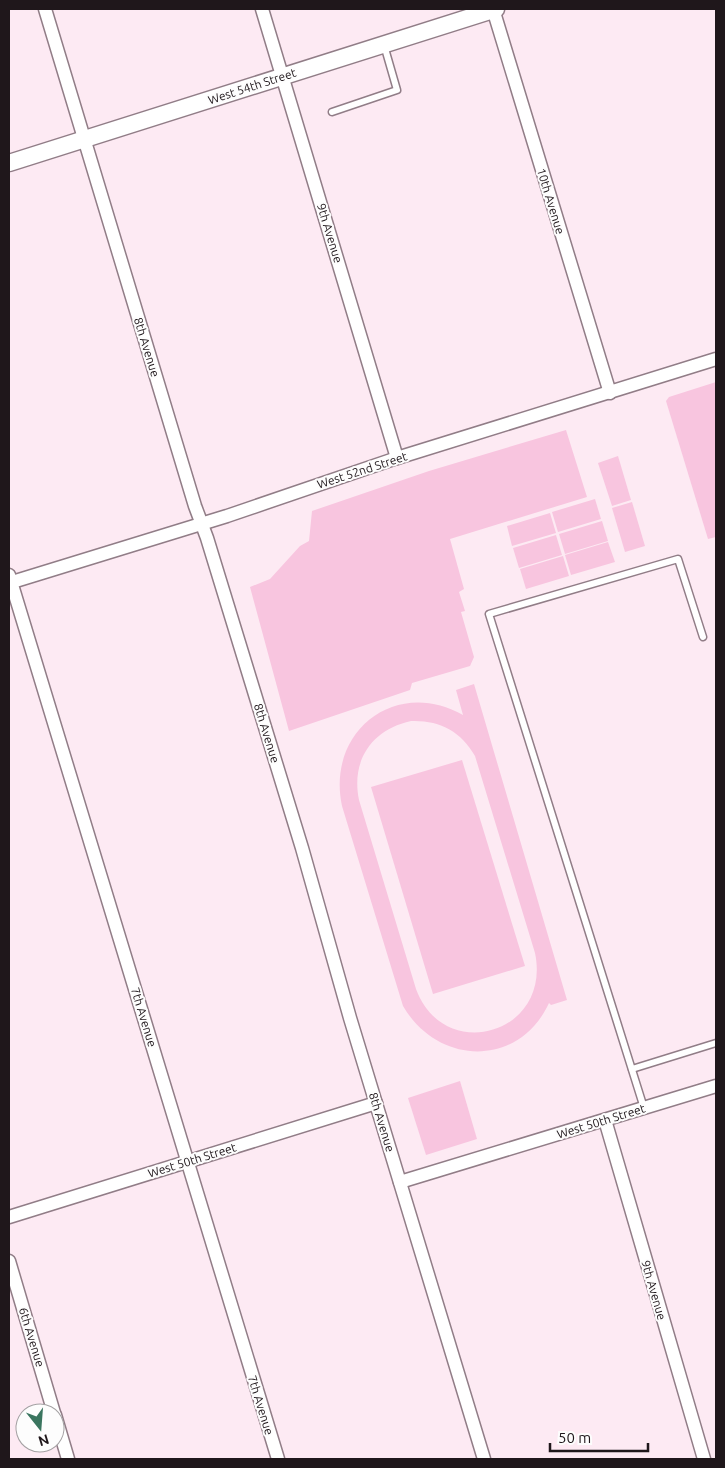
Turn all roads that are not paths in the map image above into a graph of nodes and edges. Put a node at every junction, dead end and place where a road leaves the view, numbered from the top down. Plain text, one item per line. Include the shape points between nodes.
1 (45, 9) edge
2 (262, 9) edge
3 (494, 9) edge
4 (384, 44) junction
5 (283, 76) junction
6 (332, 112) dead end
7 (84, 139) junction
8 (9, 162) edge
9 (716, 360) edge
10 (610, 393) junction
11 (398, 458) junction
12 (202, 524) junction
13 (10, 580) edge
14 (703, 638) dead end
15 (716, 1043) edge
16 (632, 1069) junction
17 (716, 1086) edge
18 (376, 1103) junction
19 (644, 1108) junction
20 (605, 1120) junction
21 (188, 1162) junction
22 (400, 1182) junction
23 (9, 1217) edge
24 (9, 1261) edge
25 (52, 1403) edge
26 (278, 1459) edge
27 (484, 1459) edge
28 (704, 1459) edge

1 - 7 street, 8th Avenue
2 - 5 street, 9th Avenue
3 - 4 street, West 54th Street
3 - 10 street, 10th Avenue
4 - 5 street, West 54th Street
4 - 6 lane via 397,90
5 - 7 street, West 54th Street
5 - 11 street, 9th Avenue
7 - 8 street, West 54th Street
7 - 12 street, 8th Avenue
9 - 10 street, West 52nd Street
10 - 11 street, West 52nd Street
11 - 12 street, West 52nd Street
12 - 13 street, West 52nd Street
12 - 18 street, 8th Avenue via 302,848
13 - 21 street, 7th Avenue
14 - 16 lane via 678,559 489,614
15 - 16 lane
16 - 19 lane
17 - 19 street, West 50th Street
18 - 21 street, West 50th Street
18 - 22 street, 8th Avenue
19 - 20 street, West 50th Street
20 - 22 street, West 50th Street
20 - 28 street, 9th Avenue
21 - 23 street, West 50th Street
21 - 26 street, 7th Avenue
22 - 27 street, 8th Avenue
24 - 25 street, 6th Avenue

